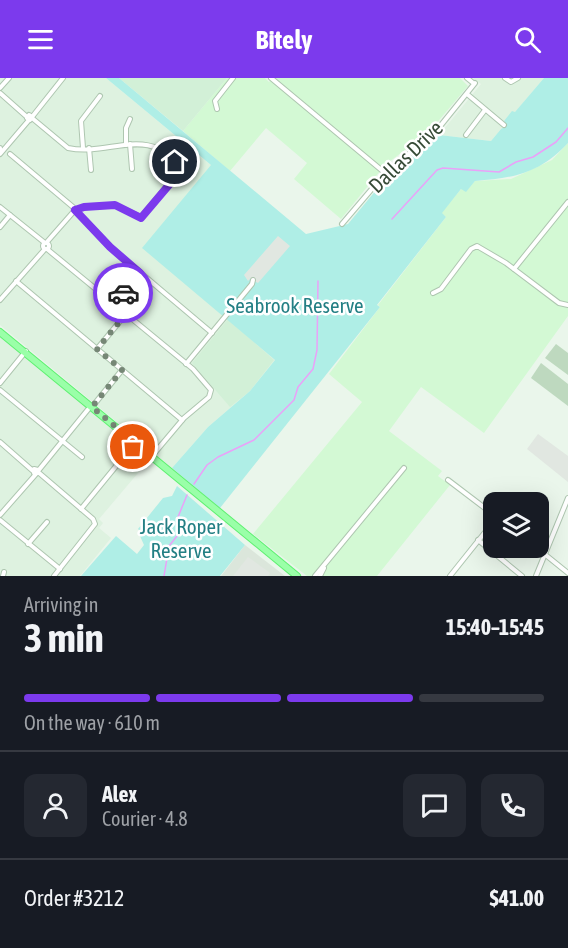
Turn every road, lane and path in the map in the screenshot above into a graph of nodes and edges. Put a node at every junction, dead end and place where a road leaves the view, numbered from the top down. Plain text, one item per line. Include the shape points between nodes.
1 (9, 78) edge
2 (63, 78) edge
3 (233, 78) edge
4 (271, 78) edge
5 (467, 78) edge
6 (480, 78) edge
7 (505, 78) edge
8 (518, 78) edge
9 (474, 82) junction
10 (0, 91) edge
11 (468, 92) junction
12 (100, 96) dead end
13 (217, 109) dead end
14 (485, 110) junction
15 (29, 117) junction
16 (130, 119) dead end
17 (504, 125) dead end
18 (466, 136) dead end
19 (128, 145) junction
20 (83, 148) junction
21 (89, 148) junction
22 (2, 149) edge
23 (132, 169) dead end
24 (92, 170) dead end
25 (385, 173) junction
26 (568, 202) edge
27 (0, 207) edge
28 (76, 211) junction
29 (10, 215) junction
30 (342, 224) dead end
31 (0, 227) edge
32 (46, 246) junction
33 (514, 269) junction
34 (140, 273) junction
35 (253, 280) dead end
36 (16, 281) junction
37 (433, 293) dead end
38 (0, 300) edge
39 (114, 304) junction
40 (568, 305) edge
41 (126, 314) junction
42 (0, 331) edge
43 (212, 333) junction
44 (97, 349) junction
45 (25, 352) junction
46 (186, 364) junction
47 (122, 370) junction
48 (1, 381) edge
49 (1, 390) edge
50 (91, 406) junction
51 (182, 420) junction
52 (62, 441) junction
53 (0, 442) edge
54 (135, 443) junction
55 (82, 457) dead end
56 (152, 457) junction
57 (404, 468) dead end
58 (36, 472) junction
59 (448, 480) dead end
60 (568, 498) edge
61 (483, 507) edge
62 (81, 509) junction
63 (0, 515) edge
64 (0, 520) edge
65 (46, 522) dead end
66 (483, 534) edge
67 (478, 540) junction
68 (28, 544) junction
69 (549, 544) edge
70 (549, 557) edge
71 (543, 558) edge
72 (327, 562) junction
73 (60, 570) junction
74 (568, 573) edge
75 (54, 576) edge
76 (297, 576) edge
77 (315, 576) edge
78 (320, 576) edge
79 (450, 576) edge
80 (522, 576) edge
81 (536, 576) edge

1 - 10 street
2 - 15 street
3 - 13 street via 215,100
4 - 25 street
5 - 9 street
6 - 9 street
7 - 8 street via 511,82
9 - 11 street, Dallas Drive
10 - 15 street
11 - 14 street
11 - 25 street, Dallas Drive via 430,137
12 - 20 street via 81,121
14 - 17 street
14 - 18 street
15 - 20 street via 66,147
15 - 22 street
16 - 19 street via 125,132
19 - 21 street
19 - 23 street
19 - 28 street via 157,148 180,166 180,172 140,218 118,206
20 - 21 street
21 - 24 street
22 - 28 street
25 - 30 street, Dallas Drive
26 - 33 street
27 - 29 street
28 - 32 street
28 - 34 street
29 - 31 street
29 - 32 street
32 - 36 street
32 - 39 street
33 - 37 street via 475,247 441,289
33 - 40 street via 559,303
34 - 39 street
34 - 43 street
35 - 43 street
36 - 38 street
36 - 44 street
39 - 41 street
41 - 44 street
41 - 46 street
42 - 45 main road
43 - 46 street
44 - 47 street
45 - 48 street
45 - 50 main road
46 - 51 street via 211,393
47 - 50 street
47 - 51 street
49 - 52 street
50 - 52 street
50 - 54 main road
51 - 56 street
52 - 55 street
52 - 58 street
53 - 58 street
54 - 56 main road
54 - 62 street
56 - 76 main road
57 - 72 street
58 - 62 street
58 - 63 street
59 - 61 street
60 - 69 street
62 - 73 street via 94,520 93,529
64 - 68 street
65 - 68 street
66 - 67 street
67 - 79 street
67 - 80 street
68 - 73 street
70 - 74 street
71 - 81 street
72 - 77 street
72 - 78 street
73 - 75 street

